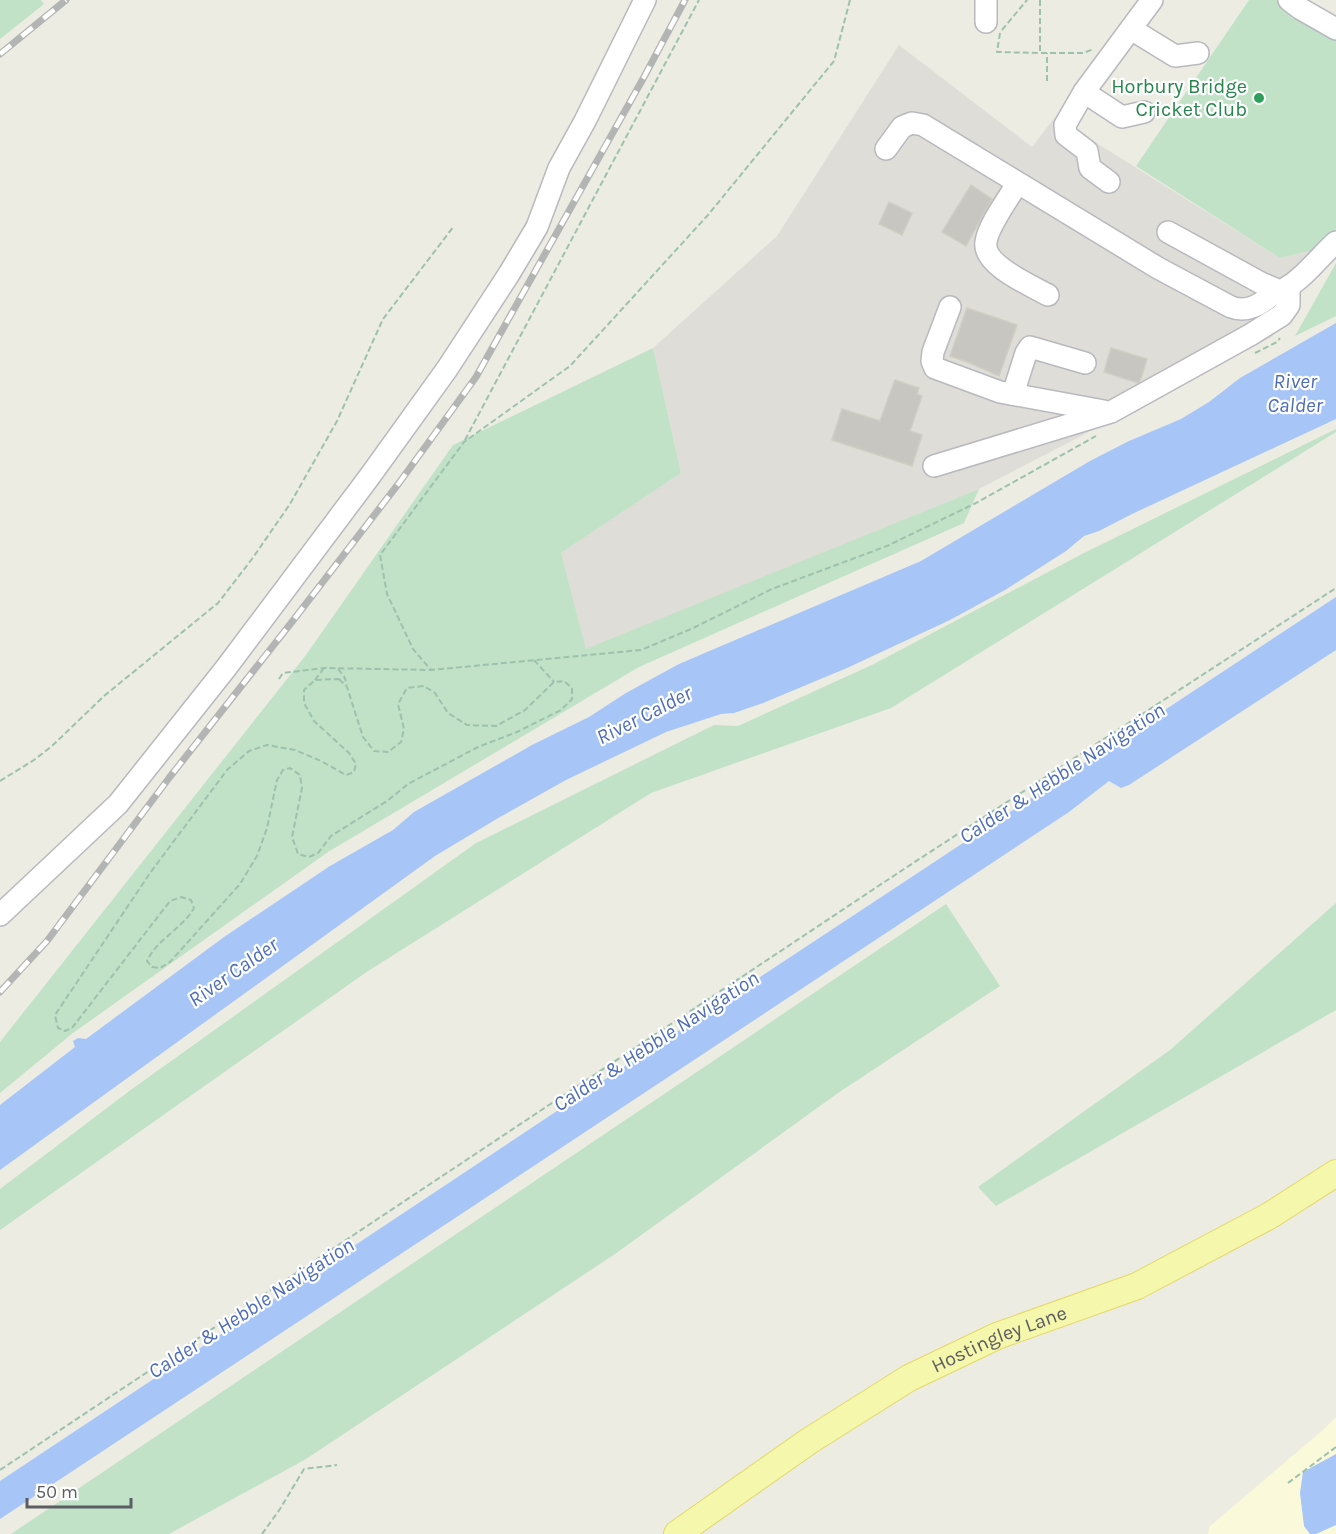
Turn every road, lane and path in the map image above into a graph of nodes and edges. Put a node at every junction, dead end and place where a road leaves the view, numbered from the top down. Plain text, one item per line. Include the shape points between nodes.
1 (645, 0) edge
2 (699, 0) edge
3 (850, 0) edge
4 (986, 0) edge
5 (1027, 0) edge
6 (1040, 0) edge
7 (1152, 0) edge
8 (1289, 0) edge
9 (986, 22) dead end
10 (1335, 26) edge
11 (1131, 29) junction
12 (1113, 51) junction
13 (1040, 53) junction
14 (1047, 53) junction
15 (1198, 53) dead end
16 (1047, 81) dead end
17 (1084, 92) junction
18 (1144, 112) dead end
19 (886, 148) dead end
20 (1109, 182) dead end
21 (1017, 184) junction
22 (454, 226) dead end
23 (1168, 232) dead end
24 (1336, 242) edge
25 (1283, 289) junction
26 (1048, 295) dead end
27 (950, 307) dead end
28 (1284, 333) dead end
29 (1256, 353) dead end
30 (1085, 363) dead end
31 (1013, 394) junction
32 (1111, 412) junction
33 (1099, 434) dead end
34 (464, 442) junction
35 (934, 466) dead end
36 (1336, 588) edge
37 (534, 660) junction
38 (324, 668) junction
39 (337, 668) junction
40 (431, 670) junction
41 (279, 679) dead end
42 (315, 680) junction
43 (554, 682) junction
44 (347, 687) junction
45 (0, 781) edge
46 (0, 915) edge
47 (1336, 1173) edge
48 (1336, 1447) edge
49 (337, 1465) dead end
50 (0, 1470) edge
51 (1288, 1483) dead end
52 (262, 1534) edge
53 (677, 1534) edge

1 - 46 street via 559,168 537,227 447,369 226,668 118,804
2 - 34 path
3 - 34 path via 834,61 708,215 570,366
4 - 9 street
5 - 13 path via 1000,33 997,52
6 - 13 path
7 - 11 street
8 - 10 street
11 - 12 street
11 - 15 street via 1175,56
12 - 14 path via 1104,45 1083,53
12 - 17 street
13 - 14 path
14 - 16 path
17 - 18 street via 1122,117
17 - 20 street via 1065,125 1066,135 1087,152 1090,168
19 - 21 street via 902,127 912,123 923,125
21 - 25 street via 1231,307 1239,310 1255,306
21 - 26 street via 988,235 986,248 1003,270
22 - 45 path via 383,319 337,421 291,504 218,603 104,696 52,746
23 - 25 street
24 - 25 street
25 - 32 street via 1289,305 1282,315
27 - 31 street via 933,352 935,368
28 - 29 path via 1277,342
30 - 31 street via 1030,347
31 - 32 street
32 - 35 street
33 - 37 path via 976,503 887,546 772,589 642,650
34 - 40 path via 381,555 387,594 413,649
36 - 50 path via 904,869
37 - 40 path
37 - 43 path
38 - 39 path
38 - 41 path via 283,673
38 - 42 path
39 - 40 path
39 - 44 path
42 - 43 path via 304,690 304,703 314,721 350,753 356,764 354,772 346,775 295,750 267,745 249,750 227,770 150,873 55,1015 58,1028 72,1028 170,901 181,897 192,900 194,908 152,950 147,961 152,967 160,968 170,962 240,885 257,856 283,770 290,768 300,775 302,788 292,837 298,854 309,857 318,853 331,836 408,784 561,710 572,699 572,688 564,681
42 - 44 path via 339,679
43 - 44 path via 525,710 496,726 467,725 448,713 435,693 424,686 407,687 398,704 404,729 401,742 388,752 374,751 363,738
47 - 53 main road, Hostingley Lane via 1269,1216 1137,1286 997,1336 909,1378
48 - 51 path
49 - 52 path via 304,1469

